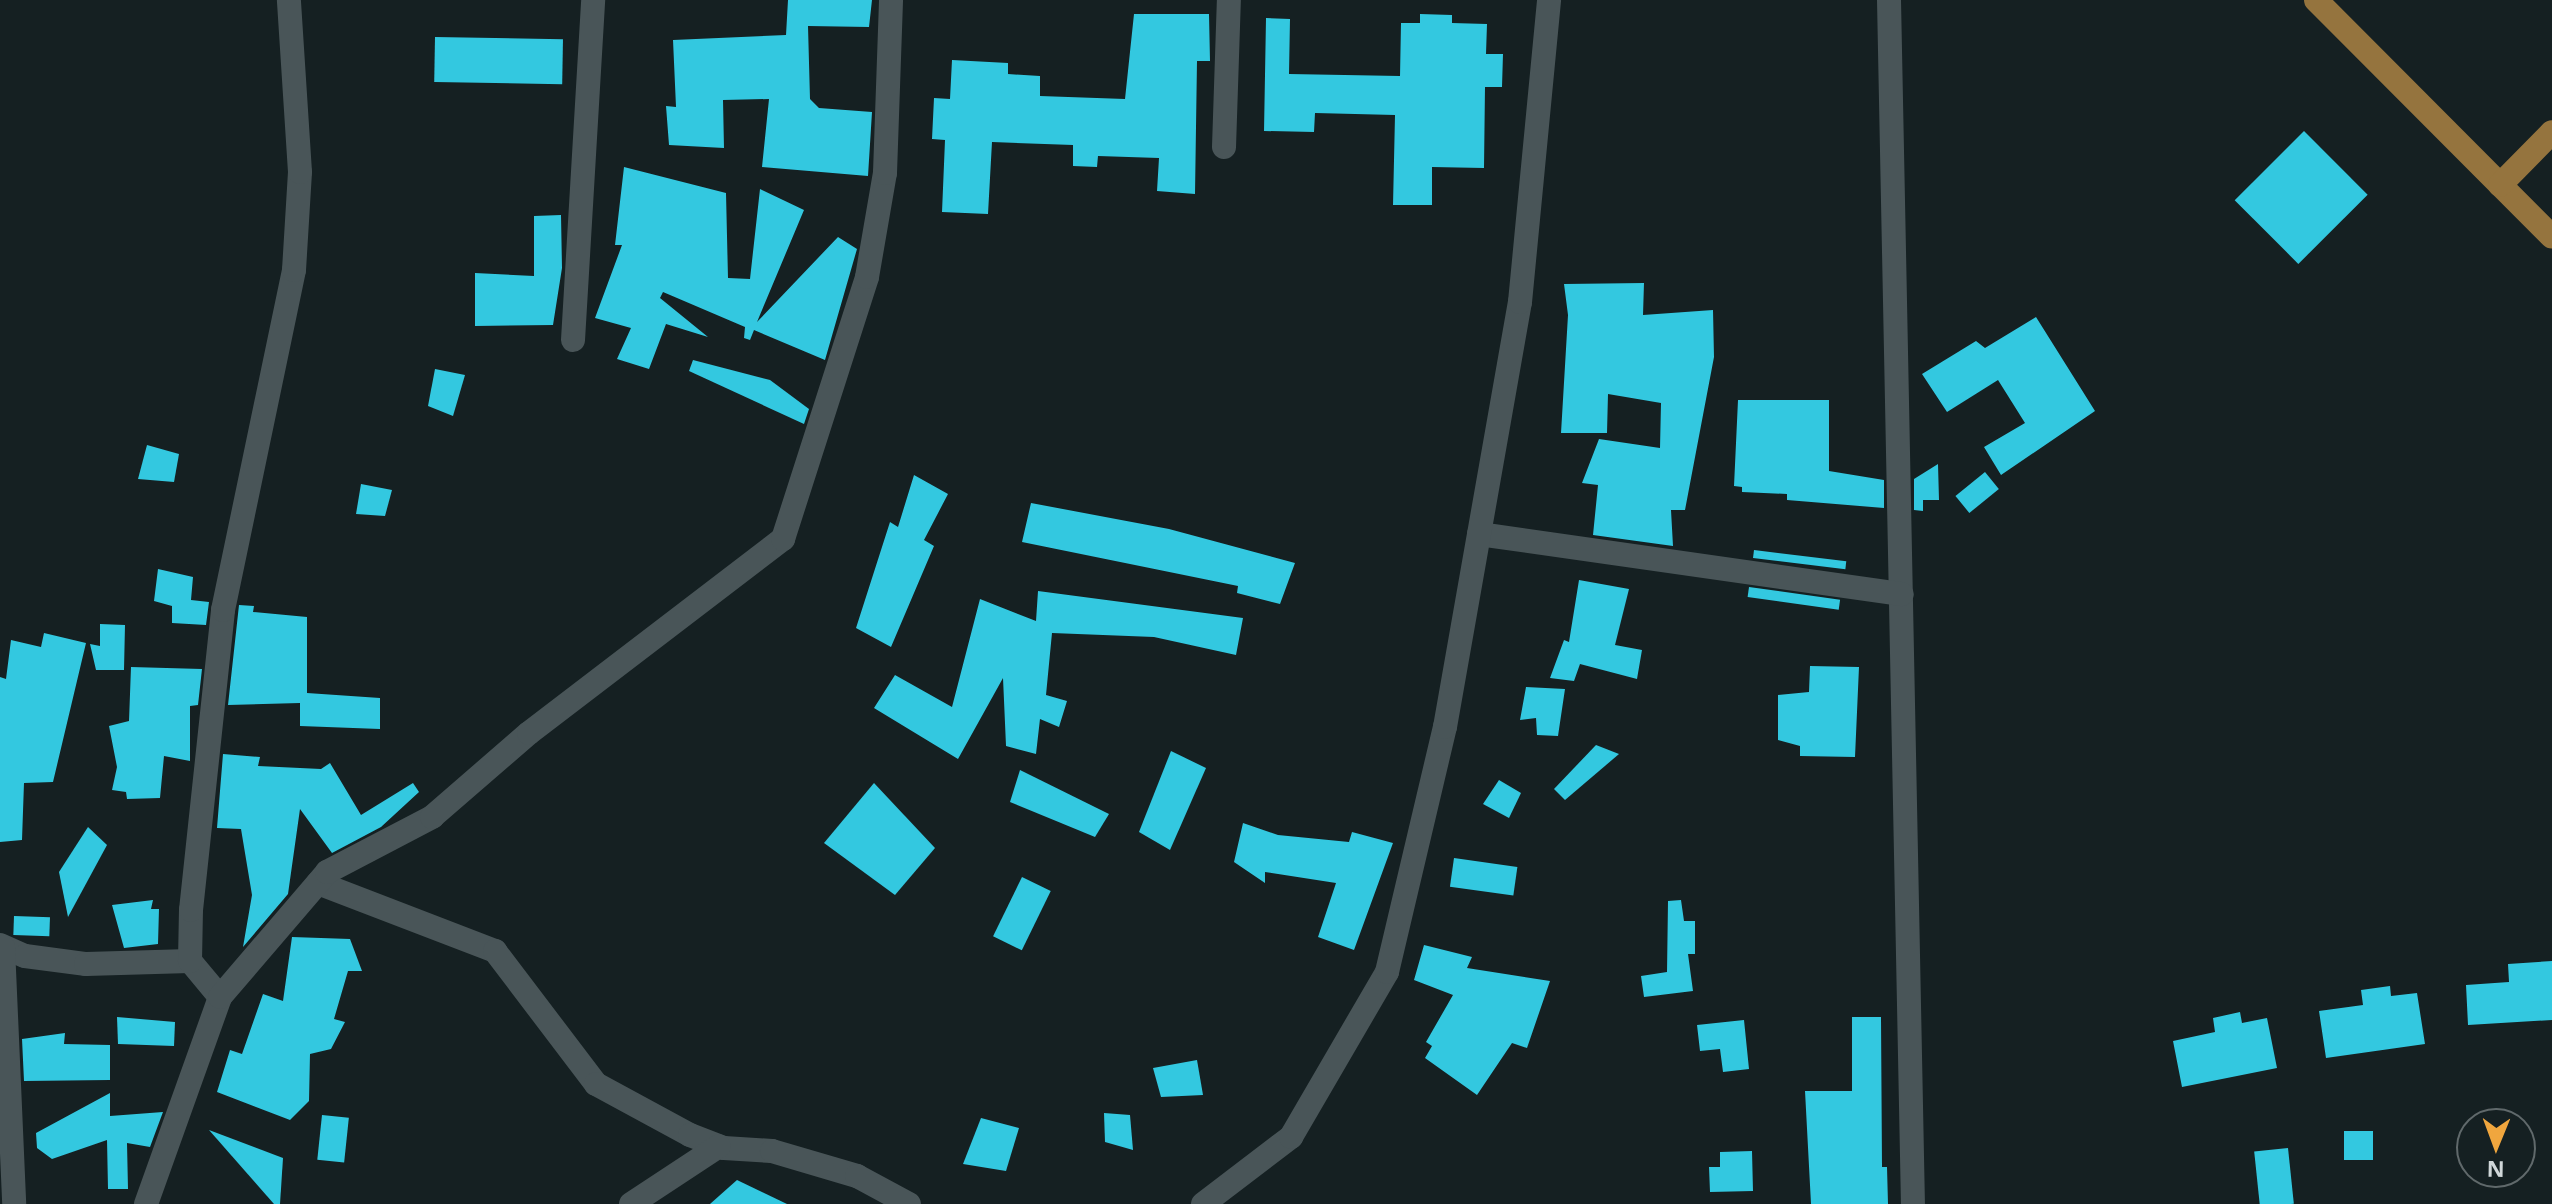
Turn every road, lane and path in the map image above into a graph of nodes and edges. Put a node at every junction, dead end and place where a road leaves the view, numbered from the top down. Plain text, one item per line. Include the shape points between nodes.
1 (289, 0) edge
2 (593, 0) edge
3 (891, 0) edge
4 (1229, 0) edge
5 (1549, 0) edge
6 (1889, 0) edge
7 (2316, 0) edge
8 (2552, 132) edge
9 (1224, 147) dead end
10 (2500, 185) junction
11 (2552, 237) edge
12 (573, 340) dead end
13 (1479, 534) junction
14 (1902, 594) junction
15 (318, 883) junction
16 (2, 946) edge
17 (190, 961) junction
18 (220, 997) junction
19 (719, 1146) junction
20 (14, 1204) edge
21 (146, 1204) edge
22 (631, 1204) edge
23 (909, 1204) edge
24 (1203, 1204) edge
25 (1913, 1204) edge

1 - 17 street via 300,172 294,270 223,610
2 - 12 street
3 - 15 street via 885,173 867,277 783,539 541,724 432,817 327,872
4 - 9 street
5 - 13 street via 1522,287
6 - 14 street
7 - 10 main road
8 - 10 main road
10 - 11 main road
13 - 14 street
13 - 24 street via 1445,727 1387,972 1291,1137
14 - 25 street
15 - 18 street
15 - 19 street via 495,951 596,1084
16 - 17 street via 25,956 86,964
16 - 20 street
17 - 18 street
18 - 21 street
19 - 22 street
19 - 23 street via 772,1151 857,1176

